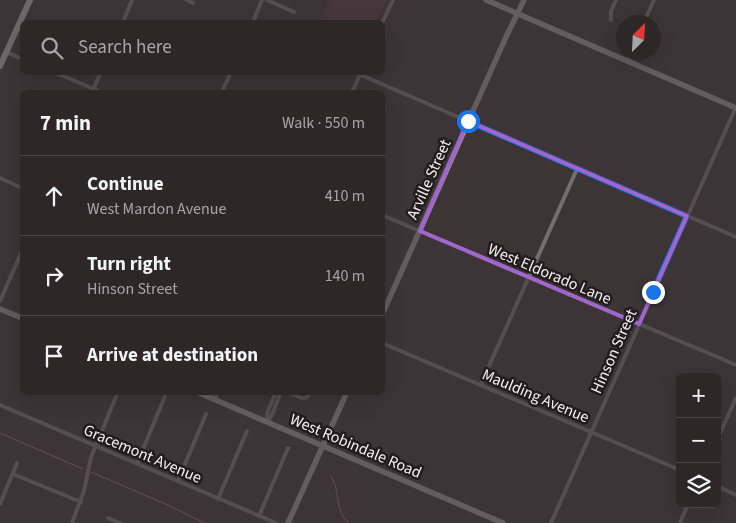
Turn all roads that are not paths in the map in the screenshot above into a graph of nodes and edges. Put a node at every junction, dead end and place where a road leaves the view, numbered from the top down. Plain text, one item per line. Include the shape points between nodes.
1 (30, 0) edge
2 (132, 0) edge
3 (187, 0) edge
4 (262, 0) edge
5 (267, 0) edge
6 (393, 0) edge
7 (486, 0) edge
8 (524, 0) edge
9 (616, 0) edge
10 (654, 0) edge
11 (193, 3) dead end
12 (294, 12) dead end
13 (518, 14) junction
14 (647, 15) edge
15 (21, 20) edge
16 (124, 20) edge
17 (254, 20) edge
18 (383, 20) edge
19 (611, 20) dead end
20 (20, 22) edge
21 (6, 52) junction
22 (20, 58) edge
23 (1, 61) edge
24 (628, 61) joint
25 (60, 75) edge
26 (100, 75) edge
27 (230, 75) edge
28 (360, 75) edge
29 (362, 75) edge
30 (91, 90) edge
31 (93, 90) edge
32 (223, 90) edge
33 (353, 90) edge
34 (736, 107) edge
35 (468, 121) junction
36 (577, 168) junction
37 (0, 178) edge
38 (20, 187) edge
39 (385, 216) edge
40 (687, 216) junction
41 (420, 231) junction
42 (736, 237) edge
43 (20, 256) edge
44 (528, 278) junction
45 (0, 301) edge
46 (385, 308) edge
47 (0, 309) edge
48 (20, 317) edge
49 (639, 324) junction
50 (385, 344) edge
51 (736, 365) edge
52 (481, 384) junction
53 (117, 395) edge
54 (204, 395) edge
55 (217, 395) edge
56 (275, 395) edge
57 (280, 395) edge
58 (294, 395) edge
59 (308, 395) edge
60 (346, 395) edge
61 (165, 396) dead end
62 (736, 398) edge
63 (215, 400) junction
64 (0, 405) edge
65 (206, 414) dead end
66 (267, 422) junction
67 (247, 431) dead end
68 (721, 431) edge
69 (591, 432) junction
70 (322, 445) junction
71 (95, 446) junction
72 (288, 448) dead end
73 (17, 463) dead end
74 (136, 464) junction
75 (676, 468) edge
76 (13, 474) junction
77 (178, 481) junction
78 (721, 488) edge
79 (736, 494) edge
80 (218, 499) junction
81 (81, 502) junction
82 (0, 504) edge
83 (686, 508) edge
84 (260, 516) junction
85 (108, 518) dead end
86 (72, 523) edge
87 (120, 523) edge
88 (276, 523) edge
89 (288, 523) edge
90 (503, 523) edge
91 (551, 523) edge
92 (680, 523) edge

1 - 15 main road
2 - 16 street
3 - 11 street
4 - 17 street
5 - 12 street
6 - 18 street
7 - 13 street
8 - 13 street, Arville Street
9 - 19 street
10 - 14 street
13 - 24 street
13 - 35 street, Arville Street
20 - 21 main road
21 - 22 street
21 - 23 main road
24 - 34 street
25 - 30 street
26 - 31 street
27 - 32 street
28 - 33 street
29 - 35 street
34 - 40 street, Hinson Street
35 - 36 street
35 - 41 street, Arville Street
36 - 40 street
36 - 44 street
37 - 38 street
39 - 41 street, West Eldorado Lane
40 - 42 street
40 - 49 street, Hinson Street
41 - 44 street, West Eldorado Lane
41 - 46 street, Arville Street
43 - 45 street
44 - 49 street, West Eldorado Lane
44 - 52 street
47 - 48 street
49 - 51 street, West Eldorado Lane
49 - 69 street, Hinson Street
50 - 52 street, Maulding Avenue
52 - 69 street, Maulding Avenue
53 - 71 street
54 - 63 street, West Robindale Road
55 - 63 street
56 - 66 street
57 - 66 street
58 - 59 street via 301,398
60 - 70 street
61 - 74 street
62 - 68 street
63 - 66 street, West Robindale Road
64 - 71 street, Gracemont Avenue
65 - 77 street
66 - 70 street, West Robindale Road
67 - 80 street
69 - 75 street, Maulding Avenue
69 - 91 street, Hinson Street
70 - 89 street
70 - 90 street, West Robindale Road
71 - 74 street, Gracemont Avenue
71 - 81 street
72 - 84 street
73 - 76 street
74 - 77 street, Gracemont Avenue
76 - 81 street
76 - 82 street
77 - 80 street, Gracemont Avenue
78 - 79 street
80 - 84 street, Gracemont Avenue
81 - 86 street
83 - 92 street
84 - 88 street, Gracemont Avenue
85 - 87 street

